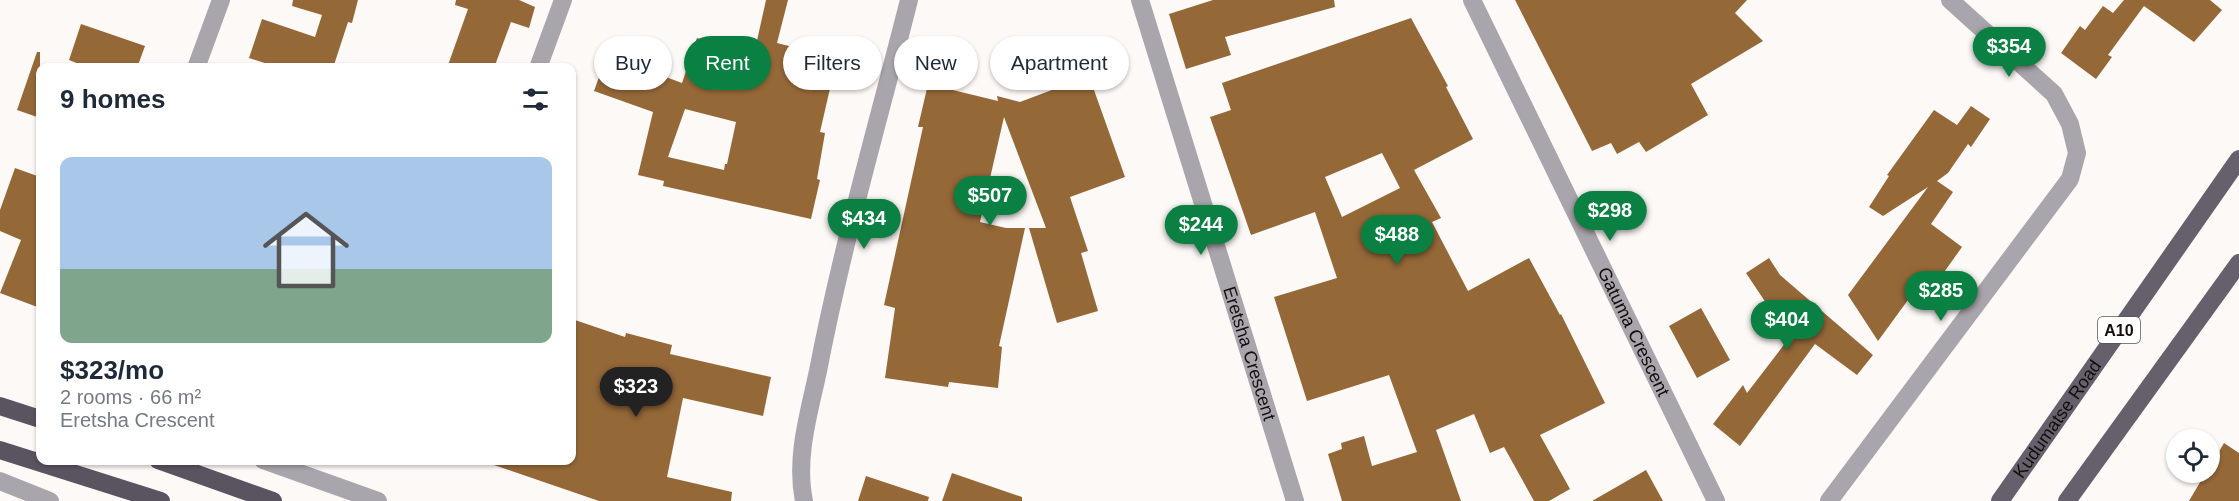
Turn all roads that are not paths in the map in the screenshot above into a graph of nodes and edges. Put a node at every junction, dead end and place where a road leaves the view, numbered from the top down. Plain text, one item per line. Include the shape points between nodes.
1 (221, 0) edge
2 (563, 0) edge
3 (909, 0) edge
4 (1140, 0) edge
5 (1472, 0) edge
6 (1950, 0) edge
7 (197, 63) edge
8 (540, 63) edge
9 (2239, 159) edge
10 (2239, 262) edge
11 (0, 406) edge
12 (36, 418) edge
13 (0, 450) edge
14 (36, 461) edge
15 (47, 465) edge
16 (172, 465) edge
17 (277, 465) edge
18 (0, 482) edge
19 (51, 501) edge
20 (161, 501) edge
21 (273, 501) edge
22 (378, 501) edge
23 (804, 501) edge
24 (1295, 501) edge
25 (1716, 501) edge
26 (1829, 501) edge
27 (2000, 501) edge
28 (2067, 501) edge

1 - 7 street
2 - 8 street
3 - 23 street via 829,312 804,442 800,483
4 - 24 street, Eretsha Crescent
5 - 25 street, Gatuma Crescent
6 - 26 street via 2054,94 2070,124 2077,153 2070,179
9 - 27 main road, Kudumatse Road / A10
10 - 28 main road
11 - 12 highway
13 - 14 highway
15 - 20 highway
16 - 21 highway
17 - 22 street
18 - 19 street

